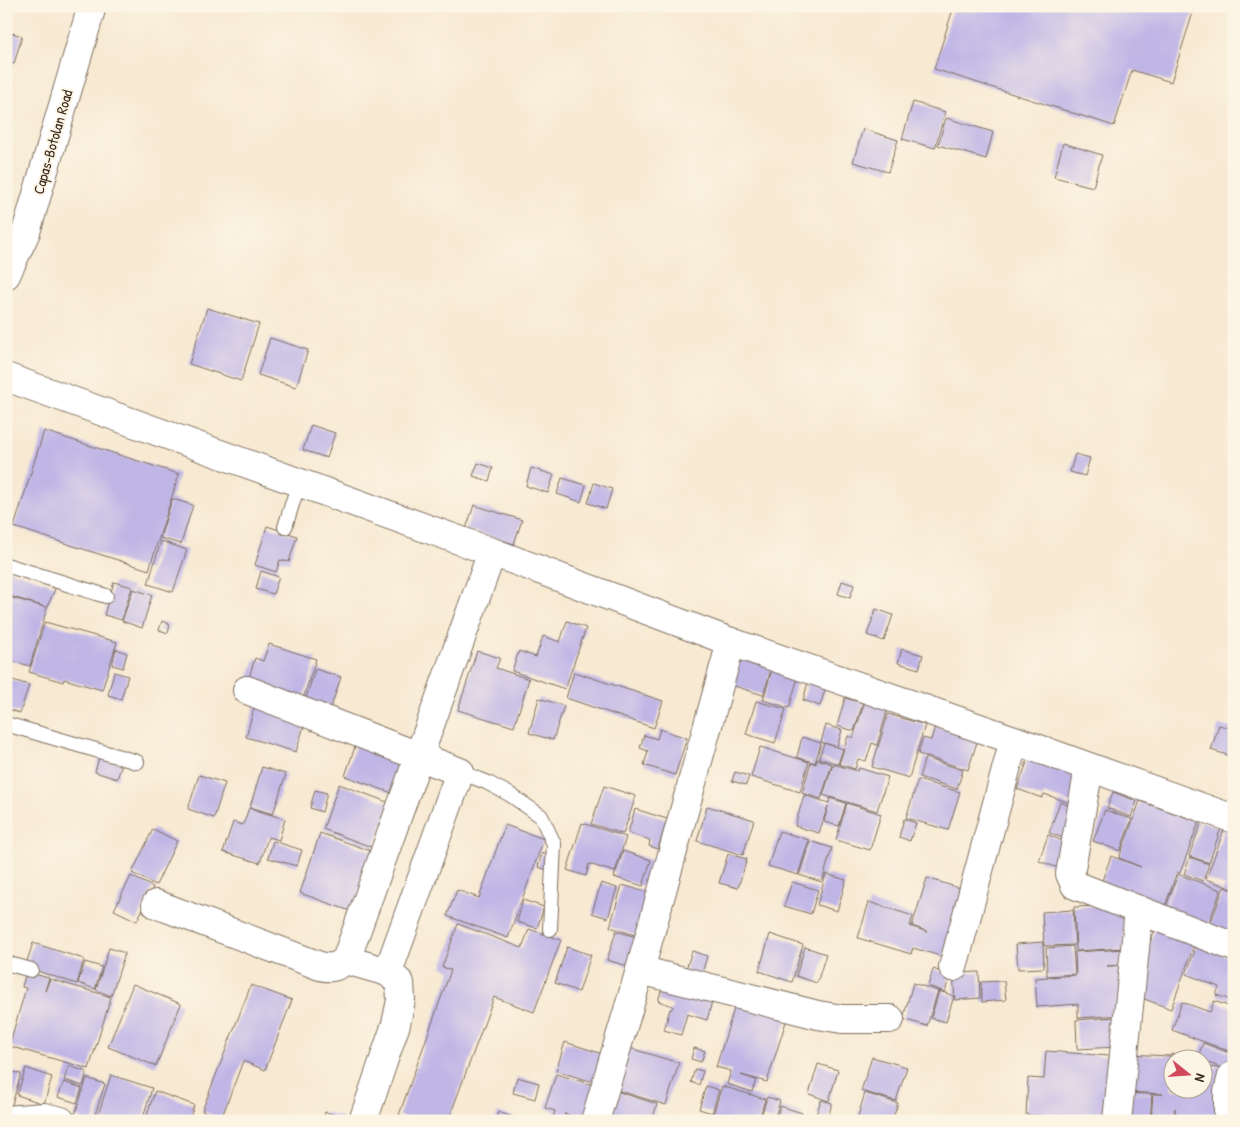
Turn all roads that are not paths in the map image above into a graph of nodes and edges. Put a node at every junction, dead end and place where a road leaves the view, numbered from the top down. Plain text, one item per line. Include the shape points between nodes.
1 (92, 6) edge
2 (6, 275) edge
3 (6, 377) edge
4 (299, 482) junction
5 (285, 527) dead end
6 (492, 552) junction
7 (6, 565) edge
8 (106, 596) dead end
9 (731, 642) junction
10 (247, 690) dead end
11 (6, 724) edge
12 (1014, 740) junction
13 (420, 756) junction
14 (137, 762) dead end
15 (1088, 768) junction
16 (460, 772) junction
17 (1234, 819) edge
18 (156, 904) dead end
19 (1139, 910) junction
20 (550, 929) dead end
21 (1234, 947) edge
22 (346, 960) junction
23 (6, 963) edge
24 (953, 966) dead end
25 (31, 970) dead end
26 (640, 970) junction
27 (388, 972) junction
28 (890, 1019) dead end
29 (1234, 1076) edge
30 (6, 1120) edge
31 (61, 1121) edge
32 (363, 1121) edge
33 (595, 1121) edge
34 (1117, 1121) edge
35 (1228, 1121) edge

1 - 2 street, Capas-Botolan Road via 26,232
3 - 4 street
4 - 5 lane
4 - 6 street
6 - 9 street
6 - 13 street
7 - 8 lane
9 - 12 street
9 - 26 street
10 - 13 street
11 - 14 lane
12 - 15 street
12 - 24 street
13 - 16 street
13 - 22 street
15 - 17 street
15 - 19 street via 1070,874 1074,885
16 - 20 lane via 509,794 541,816 554,844
16 - 27 street
18 - 22 street via 320,966 338,966
19 - 21 street
19 - 34 street
22 - 27 street
23 - 25 lane
26 - 28 street via 818,1015 842,1019
26 - 33 street
27 - 32 street via 400,983 401,1000
29 - 35 street via 1228,1092
30 - 31 street via 44,1117

